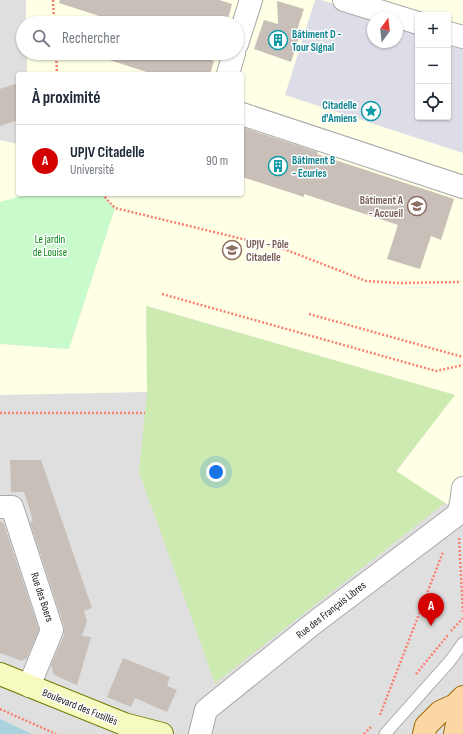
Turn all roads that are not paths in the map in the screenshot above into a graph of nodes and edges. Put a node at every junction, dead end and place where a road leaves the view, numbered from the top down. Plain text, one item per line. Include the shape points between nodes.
1 (251, 0) edge
2 (344, 0) edge
3 (244, 22) edge
4 (415, 22) edge
5 (451, 34) edge
6 (463, 37) edge
7 (232, 60) edge
8 (229, 72) edge
9 (244, 115) edge
10 (463, 187) edge
11 (463, 488) edge
12 (6, 507) edge
13 (463, 642) edge
14 (0, 674) edge
15 (29, 686) junction
16 (459, 701) edge
17 (162, 734) edge
18 (200, 734) edge
19 (385, 734) edge
20 (424, 734) edge
21 (455, 734) edge

1 - 3 street
2 - 4 street
5 - 6 street
7 - 8 street
9 - 10 street
11 - 18 street, Rue des Français Libres via 458,514 314,623 206,710
12 - 15 street, Rue des Boers via 52,630
13 - 19 lane via 450,661
14 - 15 street, Boulevard des Fusillés
15 - 17 street, Boulevard des Fusillés via 124,724
16 - 20 main road via 440,712 426,726
16 - 21 main road

